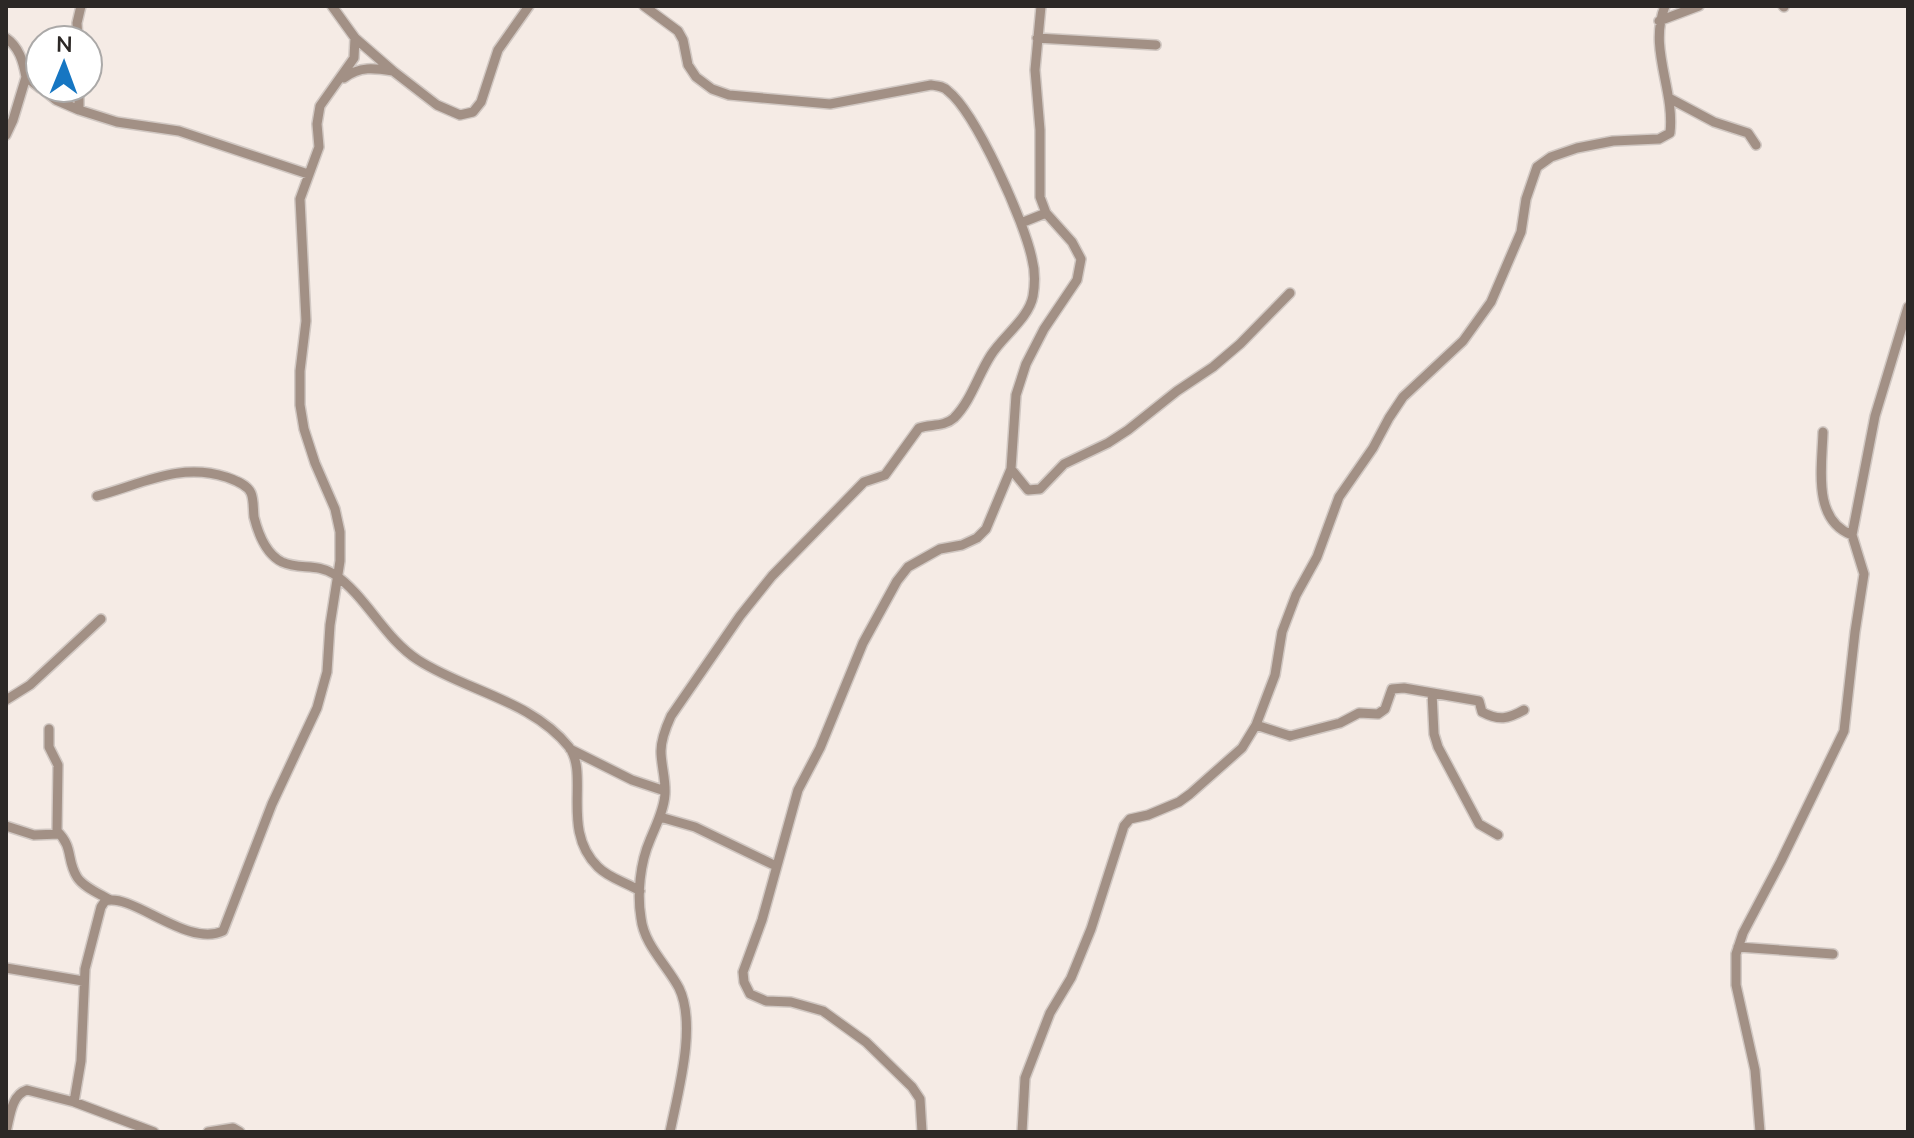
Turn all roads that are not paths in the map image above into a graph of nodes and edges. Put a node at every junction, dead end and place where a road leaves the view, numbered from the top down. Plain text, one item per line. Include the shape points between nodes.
1 (332, 6) edge
2 (529, 6) edge
3 (644, 6) edge
4 (1041, 6) edge
5 (1665, 6) edge
6 (1699, 6) edge
7 (1659, 21) junction
8 (6, 38) edge
9 (355, 38) junction
10 (1037, 38) junction
11 (1156, 45) dead end
12 (24, 66) edge
13 (393, 71) junction
14 (24, 84) edge
15 (335, 85) junction
16 (1669, 98) junction
17 (65, 104) edge
18 (79, 104) edge
19 (79, 110) junction
20 (6, 135) edge
21 (1756, 145) dead end
22 (308, 174) junction
23 (1046, 213) junction
24 (1021, 223) junction
25 (1290, 293) dead end
26 (1908, 307) edge
27 (1823, 432) dead end
28 (1011, 469) junction
29 (97, 496) dead end
30 (1852, 535) junction
31 (337, 577) junction
32 (101, 619) dead end
33 (1432, 693) junction
34 (6, 700) edge
35 (1524, 710) dead end
36 (1256, 725) junction
37 (49, 729) dead end
38 (570, 749) junction
39 (665, 791) junction
40 (660, 817) junction
41 (6, 826) edge
42 (59, 834) junction
43 (1498, 835) dead end
44 (776, 866) junction
45 (640, 891) junction
46 (110, 900) junction
47 (1738, 947) junction
48 (1833, 954) dead end
49 (6, 968) edge
50 (83, 981) junction
51 (74, 1102) junction
52 (6, 1132) edge
53 (154, 1132) edge
54 (208, 1132) edge
55 (240, 1132) edge
56 (670, 1132) edge
57 (922, 1132) edge
58 (1022, 1132) edge
59 (1760, 1132) edge

1 - 9 street
2 - 13 street via 498,50 473,112 460,115 437,105
3 - 24 street via 678,31 696,77 729,95 830,104 942,86 972,120
4 - 10 street
5 - 7 street
6 - 7 street
7 - 16 street via 1658,49
8 - 12 street
9 - 13 street
9 - 15 street via 356,53
10 - 11 street
10 - 23 street via 1038,177
13 - 15 street via 357,69
14 - 20 street
15 - 22 street via 320,106 319,147
16 - 21 street via 1748,133
16 - 36 street via 1670,133 1664,138 1577,148 1537,167 1521,232 1491,302 1463,341 1403,397 1339,497 1282,632 1275,675
17 - 19 street
18 - 19 street
19 - 22 street via 179,131
22 - 31 street via 300,199 306,321 300,405 340,532
23 - 24 street
23 - 28 street via 1081,259 1077,280 1026,364 1016,395
24 - 39 street via 1033,260 1033,299 1028,308 991,354 955,417 919,428 885,475 864,482 740,616 671,716 661,751
25 - 28 street via 1213,367 1118,437 1064,464 1040,489 1028,490
26 - 30 street via 1875,416
27 - 30 street via 1821,481 1827,514
28 - 44 street via 986,529 977,538 919,558 897,581 863,643 798,790
29 - 31 street via 186,470 226,477 252,493 266,549 279,561 322,568
30 - 47 street via 1864,574 1844,731
31 - 38 street via 417,660 535,717
31 - 46 street via 320,699 223,931 197,934
32 - 34 street via 30,685
33 - 35 street via 1479,701 1482,712 1498,719
33 - 36 street via 1392,689 1383,712 1359,713 1345,722 1290,736
33 - 43 street via 1438,747 1479,824
36 - 58 street via 1242,748 1190,794 1124,826 1081,953 1025,1078
37 - 42 street via 49,747 58,765
38 - 39 street
38 - 45 street via 577,768 579,832 589,855 609,876
39 - 40 street
40 - 44 street via 695,827
40 - 45 street via 648,843
41 - 42 street via 34,835
42 - 46 street via 68,844 78,879
44 - 57 street via 743,972 750,994 823,1011 866,1042 920,1099
45 - 56 street via 646,937 679,988 686,1010
46 - 50 street via 101,907
47 - 48 street
47 - 59 street via 1736,985 1755,1070
49 - 50 street
50 - 51 street via 84,1033
51 - 52 street via 22,1091
51 - 53 street
54 - 55 street

